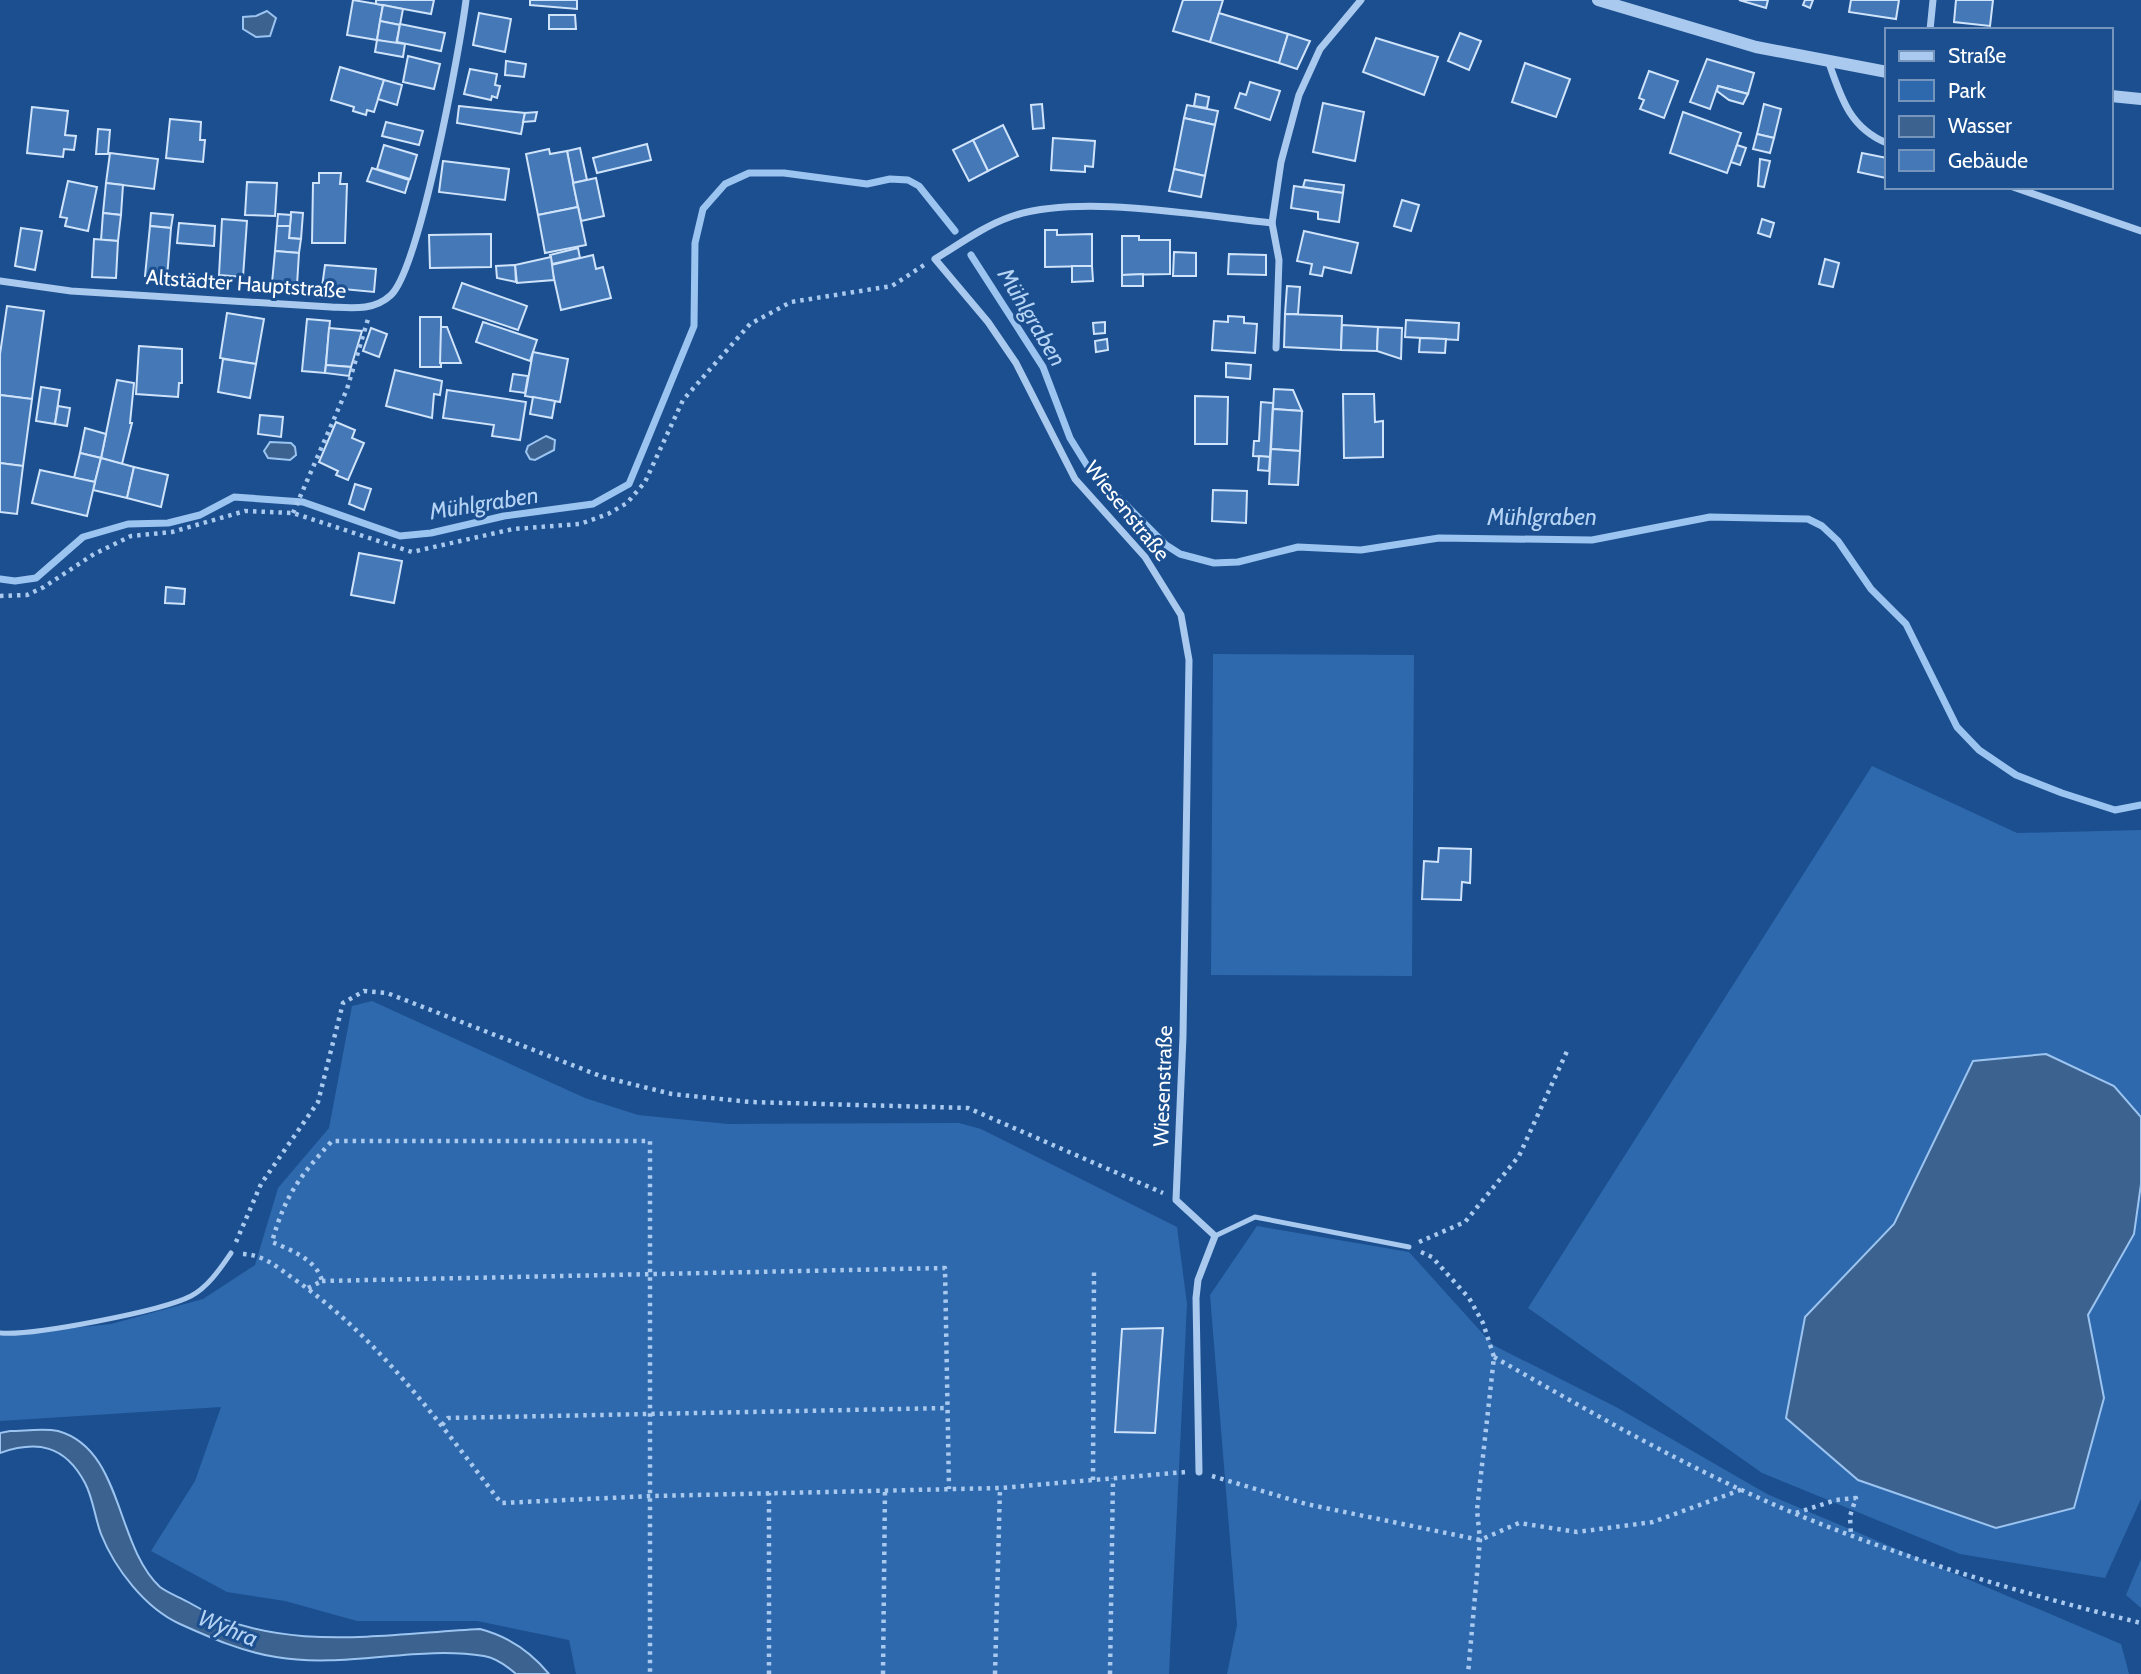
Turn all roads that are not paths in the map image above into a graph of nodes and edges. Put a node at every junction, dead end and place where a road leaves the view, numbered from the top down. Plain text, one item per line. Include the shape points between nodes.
1 (466, 0) edge
2 (1362, 0) edge
3 (1598, 0) edge
4 (1933, 0) edge
5 (1930, 28) edge
6 (1829, 63) junction
7 (1885, 72) edge
8 (2113, 96) edge
9 (2141, 99) edge
10 (1885, 142) edge
11 (2019, 189) edge
12 (1272, 223) junction
13 (2141, 231) edge
14 (0, 281) edge
15 (1276, 348) dead end
16 (1215, 1236) junction
17 (1409, 1247) road end
18 (232, 1253) road end
19 (0, 1333) edge
20 (1199, 1472) road end

1 - 14 street, Altstädter Hauptstraße via 439,145 407,266 391,295 367,308 71,291
2 - 12 street via 1320,50 1299,95 1281,162
3 - 6 street via 1708,35
4 - 5 street
6 - 7 street
6 - 10 street via 1845,110 1858,125
8 - 9 street
11 - 13 street
12 - 15 street via 1279,260
12 - 16 street, Wiesenstraße via 1096,206 1053,208 1009,217 935,258 1016,363 1075,479 1145,558 1181,615 1189,660 1176,1200
16 - 17 lane via 1255,1217
16 - 20 street via 1196,1298
18 - 19 lane via 212,1280 190,1296 142,1311

